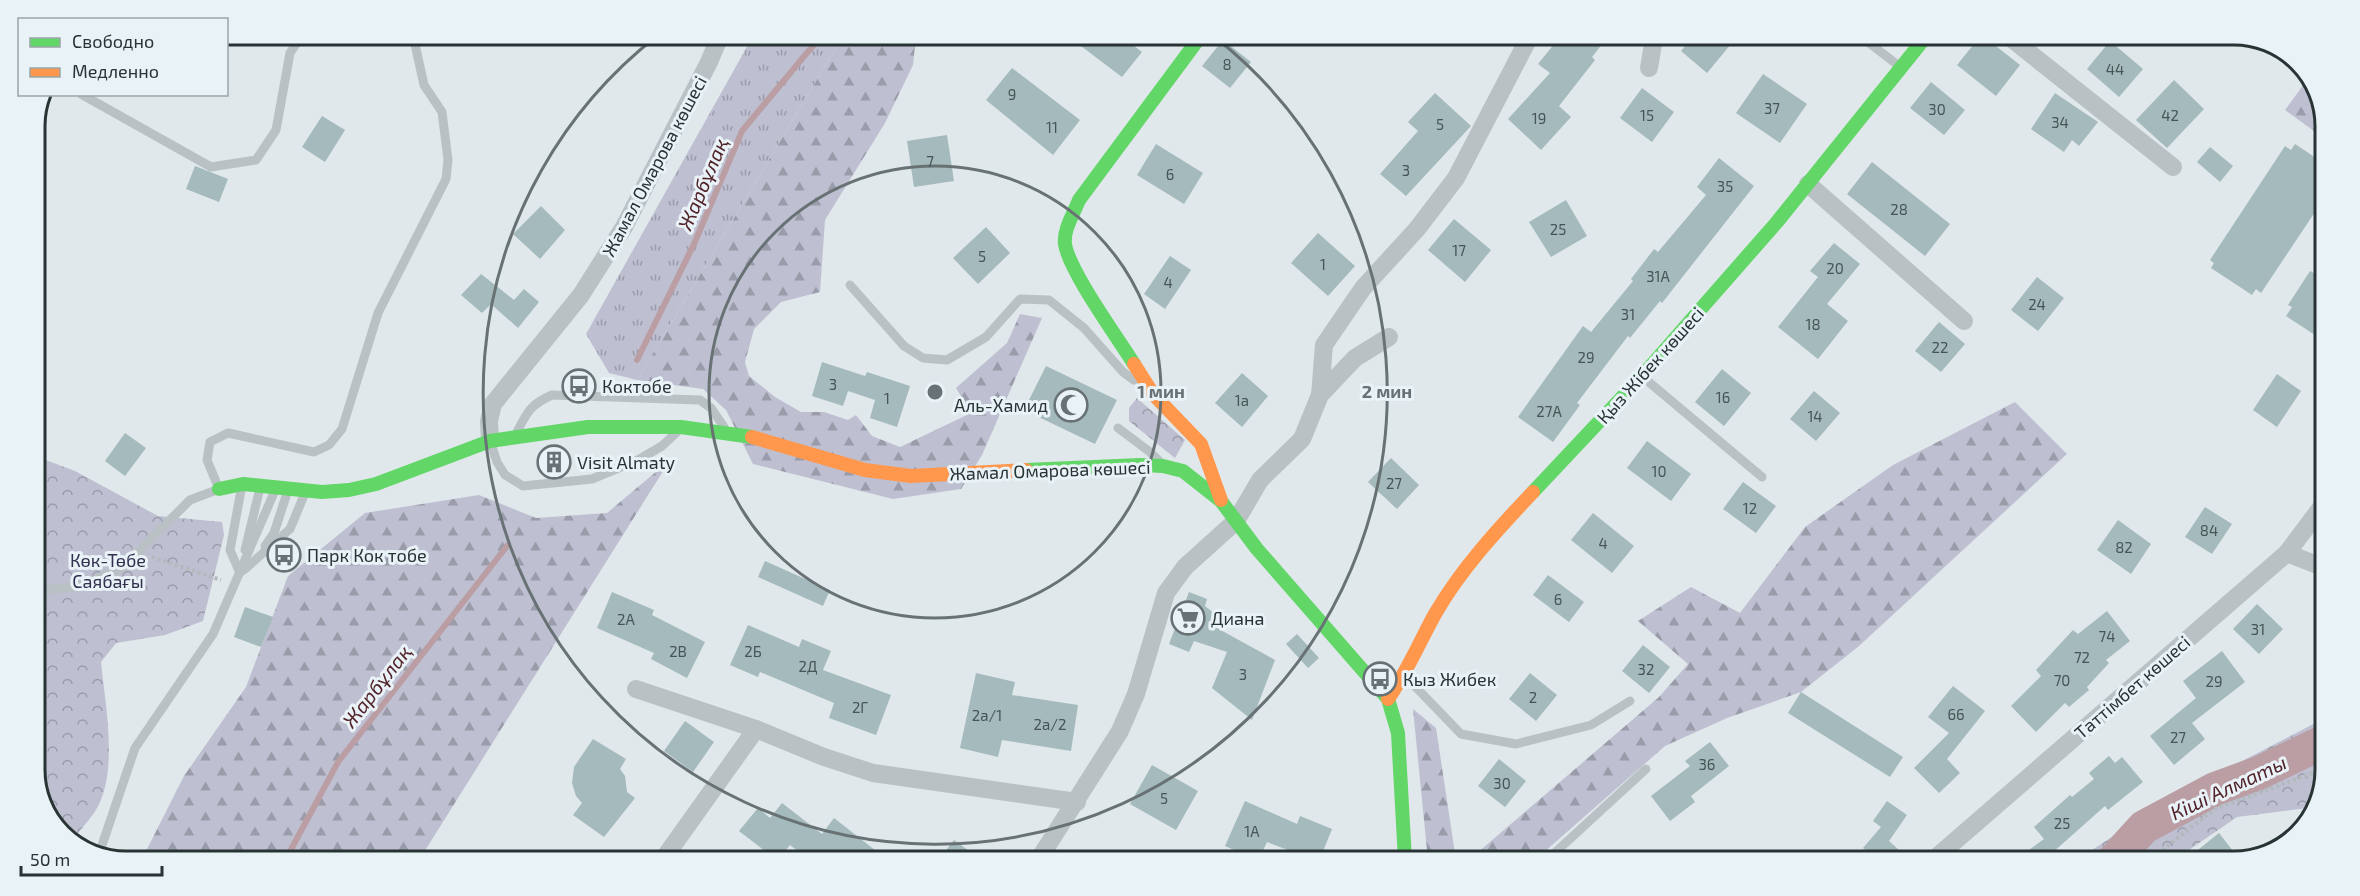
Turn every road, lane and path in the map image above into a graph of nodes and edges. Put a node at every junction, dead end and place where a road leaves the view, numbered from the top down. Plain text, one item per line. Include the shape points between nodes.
1 (295, 45) edge
2 (415, 45) edge
3 (716, 45) edge
4 (1194, 45) edge
5 (1525, 45) edge
6 (1653, 45) edge
7 (1872, 45) edge
8 (1919, 45) edge
9 (2020, 45) edge
10 (1649, 68) dead end
11 (1901, 68) junction
12 (85, 96) edge
13 (2173, 167) dead end
14 (1808, 184) junction
15 (850, 285) dead end
16 (1964, 321) dead end
17 (1389, 337) dead end
18 (1642, 376) junction
19 (1153, 394) junction
20 (1320, 395) junction
21 (681, 427) junction
22 (1118, 429) dead end
23 (727, 432) junction
24 (515, 436) junction
25 (490, 441) junction
26 (1164, 465) junction
27 (1762, 477) dead end
28 (243, 484) junction
29 (260, 486) junction
30 (283, 488) junction
31 (219, 489) junction
32 (306, 490) junction
33 (1221, 501) junction
34 (2315, 515) edge
35 (1236, 521) junction
36 (2287, 553) junction
37 (257, 557) junction
38 (152, 558) dead end
39 (2315, 564) edge
40 (240, 573) junction
41 (221, 580) dead end
42 (45, 589) edge
43 (1404, 676) junction
44 (636, 689) dead end
45 (1388, 699) junction
46 (1629, 701) dead end
47 (756, 729) junction
48 (1646, 769) dead end
49 (2315, 772) edge
50 (1077, 802) junction
51 (101, 847) edge
52 (668, 851) edge
53 (1044, 851) edge
54 (1405, 851) edge
55 (1557, 851) edge
56 (1944, 851) edge
57 (2161, 851) edge

1 - 12 lane via 290,53 276,130 256,160 211,167
2 - 31 lane via 424,85 442,112 448,160 446,179 378,313 342,429 329,445 314,452 228,433 210,442 207,460
3 - 25 street, Жамал Омарова көшесі via 624,227 581,295 493,404
4 - 19 street via 1079,200 1065,243 1074,268
5 - 20 street via 1456,177 1417,229 1364,288 1324,345
6 - 10 street
7 - 11 lane
8 - 11 street, Қыз Жібек көшесі
9 - 13 street
11 - 14 street, Қыз Жібек көшесі
14 - 16 street
14 - 18 street, Қыз Жібек көшесі
15 - 19 lane via 904,346 923,358 947,360 986,337 1020,299 1049,300 1084,328 1123,372
17 - 20 street via 1355,358
18 - 27 lane
18 - 43 street, Қыз Жібек көшесі via 1484,544 1436,613
19 - 33 street via 1201,444
20 - 35 street via 1302,439 1260,480
21 - 23 street, Жамал Омарова көшесі
21 - 24 street, Жамал Омарова көшесі via 588,427
21 - 25 lane via 646,456 592,479 523,486 505,475
22 - 26 lane
23 - 24 lane via 711,408 700,400 552,395 537,401
23 - 26 street, Жамал Омарова көшесі via 865,470 911,476
24 - 25 street, Жамал Омарова көшесі
25 - 32 street, Жамал Омарова көшесі via 376,484 350,490
26 - 33 street, Жамал Омарова көшесі via 1183,471
28 - 29 street, Жамал Омарова көшесі
28 - 31 street, Жамал Омарова көшесі
28 - 40 lane via 231,550
29 - 30 street, Жамал Омарова көшесі
29 - 40 lane
30 - 32 street, Жамал Омарова көшесі
30 - 37 lane via 274,533
30 - 40 lane
31 - 42 lane via 190,501 123,568 78,587
32 - 37 lane via 290,529
33 - 35 street, Жамал Омарова көшесі
34 - 36 street, Таттімбет көшесі
35 - 45 street, Жамал Омарова көшесі
35 - 50 street via 1185,567 1166,593 1136,694 1120,731
36 - 39 street
36 - 56 street, Таттімбет көшесі
37 - 40 lane
38 - 41 path
40 - 51 lane via 213,634 135,748
43 - 45 street, Қыз Жібек көшесі
43 - 46 lane via 1461,734 1516,744 1592,725
44 - 47 street
45 - 54 street, Жамал Омарова көшесі via 1398,733
47 - 50 street via 873,773
47 - 52 street
48 - 55 lane
49 - 57 path via 2215,809
50 - 53 street

